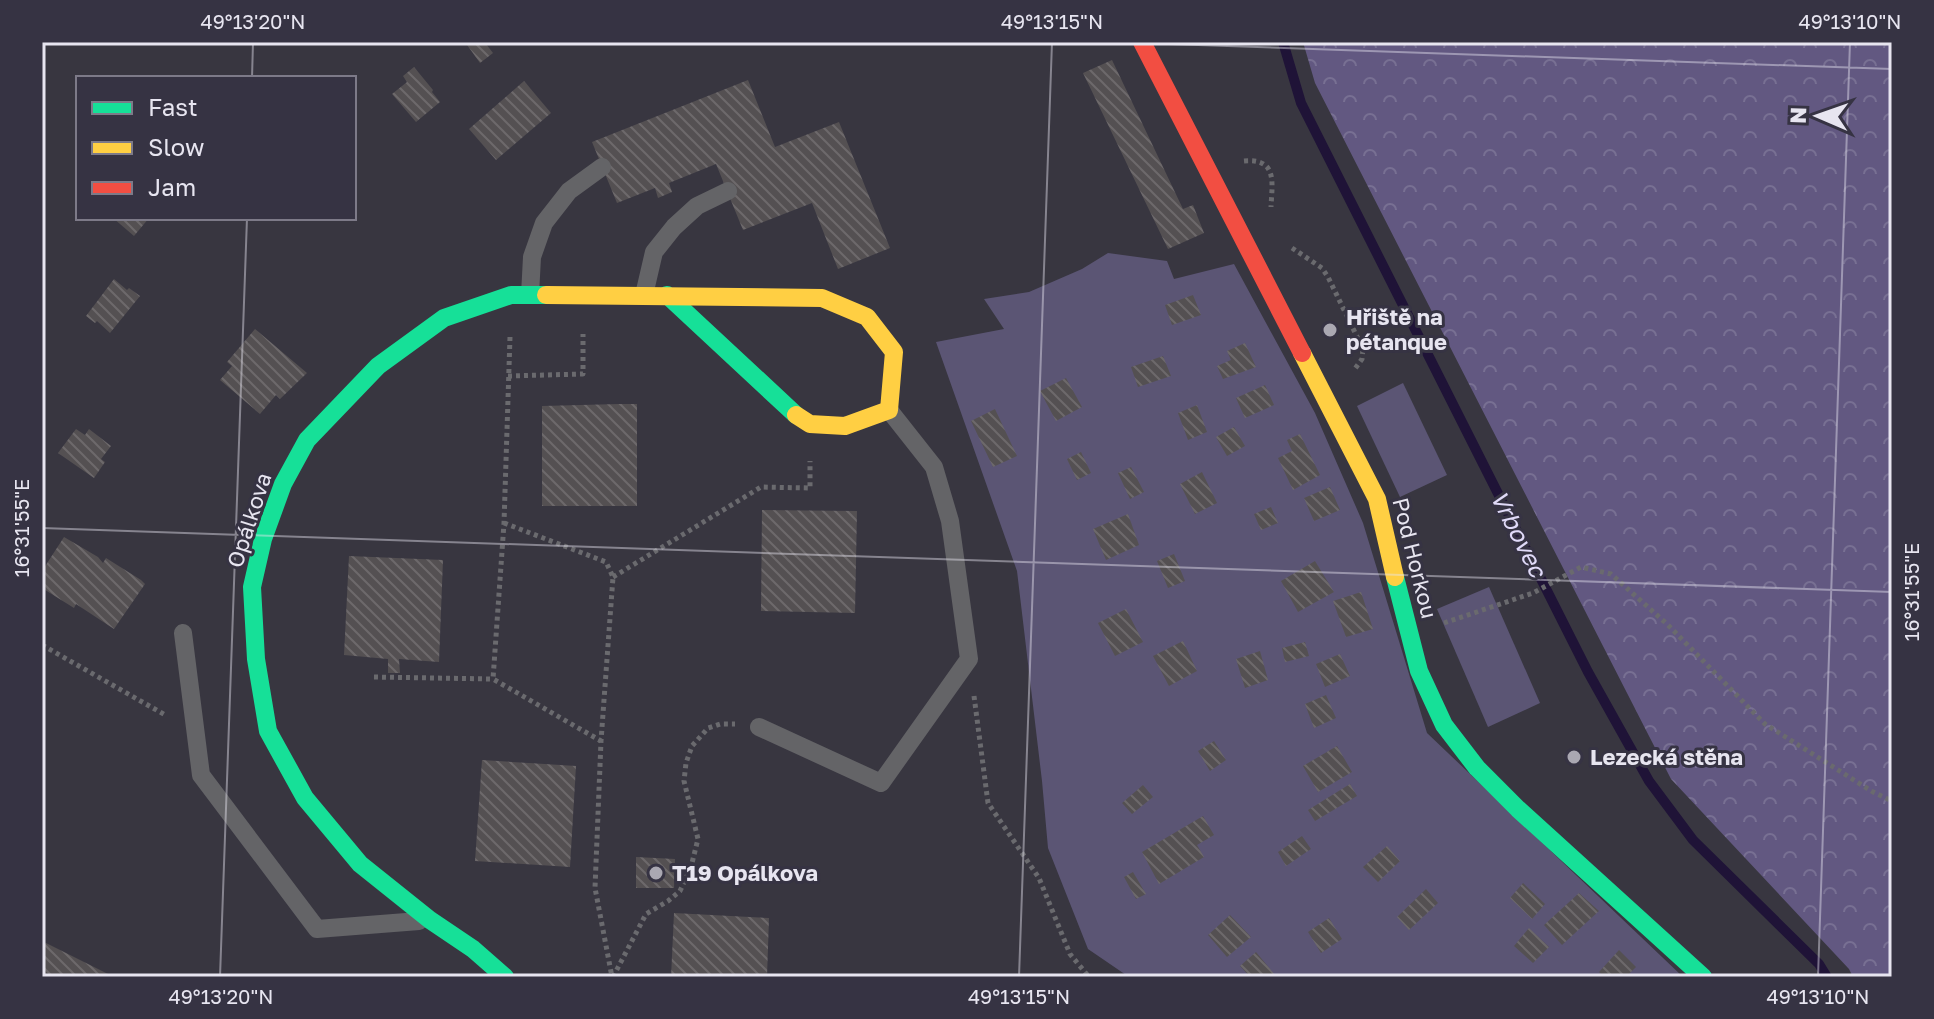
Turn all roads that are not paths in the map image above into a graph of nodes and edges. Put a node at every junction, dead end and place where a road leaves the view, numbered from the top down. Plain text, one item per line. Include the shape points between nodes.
1 (1142, 42) edge
2 (602, 167) dead end
3 (728, 191) dead end
4 (521, 295) junction
5 (644, 295) junction
6 (667, 295) junction
7 (889, 410) junction
8 (183, 633) dead end
9 (751, 726) road end
10 (430, 920) junction
11 (505, 977) edge
12 (1703, 977) edge

1 - 12 street, Pod Horkou via 1377,499 1419,671 1444,725 1518,809
2 - 4 lane via 569,191 544,223
3 - 5 lane via 697,206 674,227 654,252
4 - 5 street, Opálkova
4 - 10 street, Opálkova via 444,318 378,366 307,440 283,484 252,587 268,731 305,798 360,864
5 - 6 street, Opálkova
6 - 7 street via 810,424 845,426
6 - 7 street, Opálkova via 822,298 867,317 894,352
7 - 9 lane via 934,467 950,521 969,659 881,783
8 - 10 lane via 201,775 317,929
10 - 11 street, Opálkova

